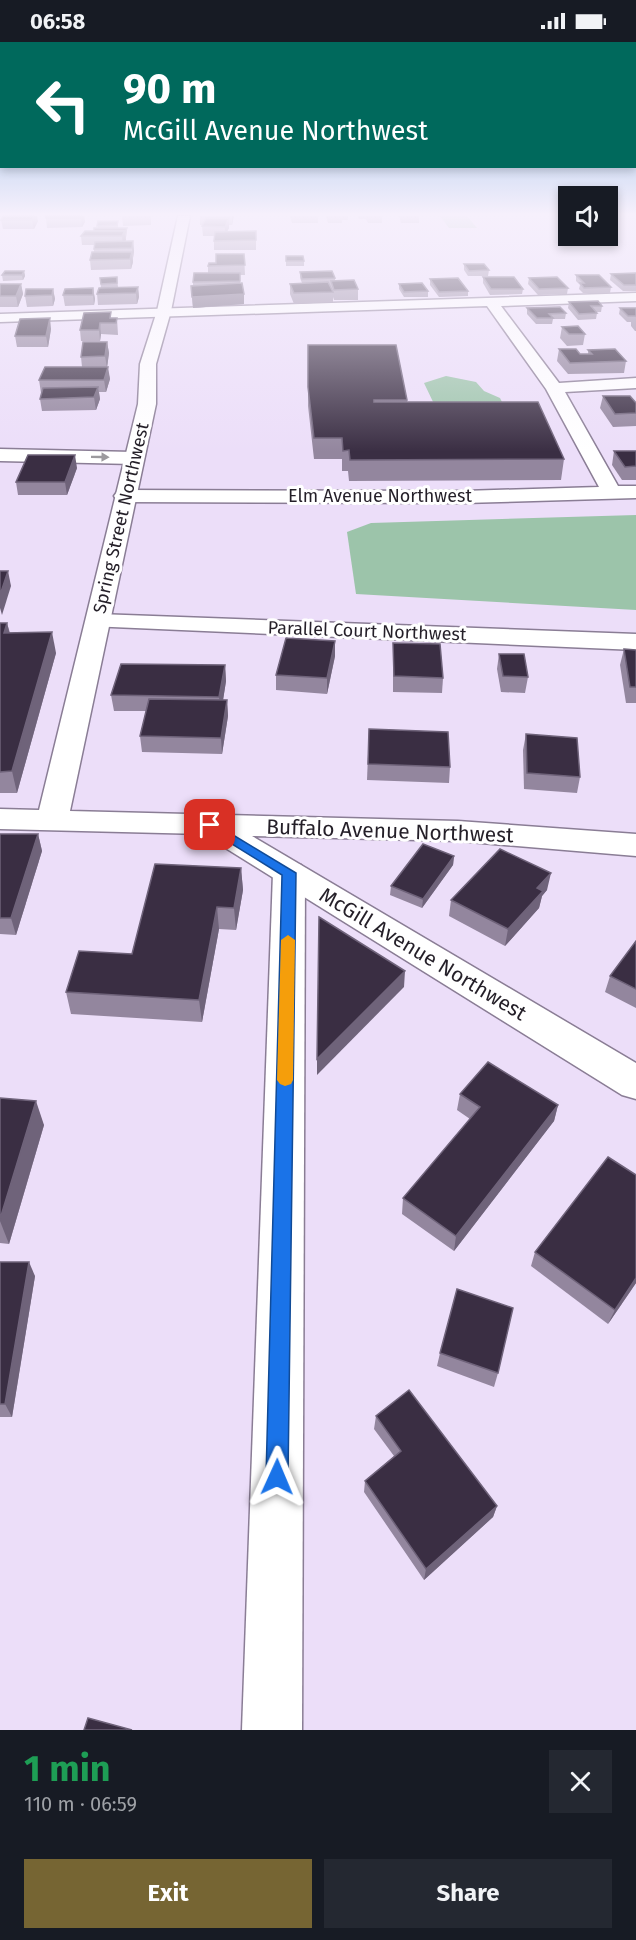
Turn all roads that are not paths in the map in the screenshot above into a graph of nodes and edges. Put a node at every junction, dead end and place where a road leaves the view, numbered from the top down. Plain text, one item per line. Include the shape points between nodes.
1 (167, 295) edge
2 (636, 297) edge
3 (491, 302) junction
4 (163, 314) junction
5 (0, 318) edge
6 (636, 383) edge
7 (554, 388) junction
8 (0, 455) edge
9 (133, 458) junction
10 (636, 492) edge
11 (612, 493) junction
12 (124, 496) junction
13 (98, 621) junction
14 (636, 642) edge
15 (0, 819) edge
16 (52, 821) junction
17 (210, 825) junction
18 (636, 845) edge
19 (289, 873) junction
20 (636, 1083) edge
21 (272, 1730) edge

1 - 4 street, Spring Street Northwest
2 - 3 street
3 - 4 street
3 - 7 street
4 - 5 street
4 - 9 street, Spring Street Northwest via 148,364 147,404
6 - 7 street
7 - 11 street
8 -> 9 street
9 - 12 street, Spring Street Northwest
10 - 11 street, Elm Avenue Northwest
11 - 12 street, Elm Avenue Northwest via 463,497
12 - 13 street, Spring Street Northwest
13 - 14 street, Parallel Court Northwest
13 - 16 street, Spring Street Northwest
15 - 16 street, Buffalo Avenue Northwest
16 - 17 street, Buffalo Avenue Northwest
17 - 18 street, Buffalo Avenue Northwest via 458,831
17 - 19 street, McGill Avenue Northwest
19 - 20 street, McGill Avenue Northwest
19 - 21 street

